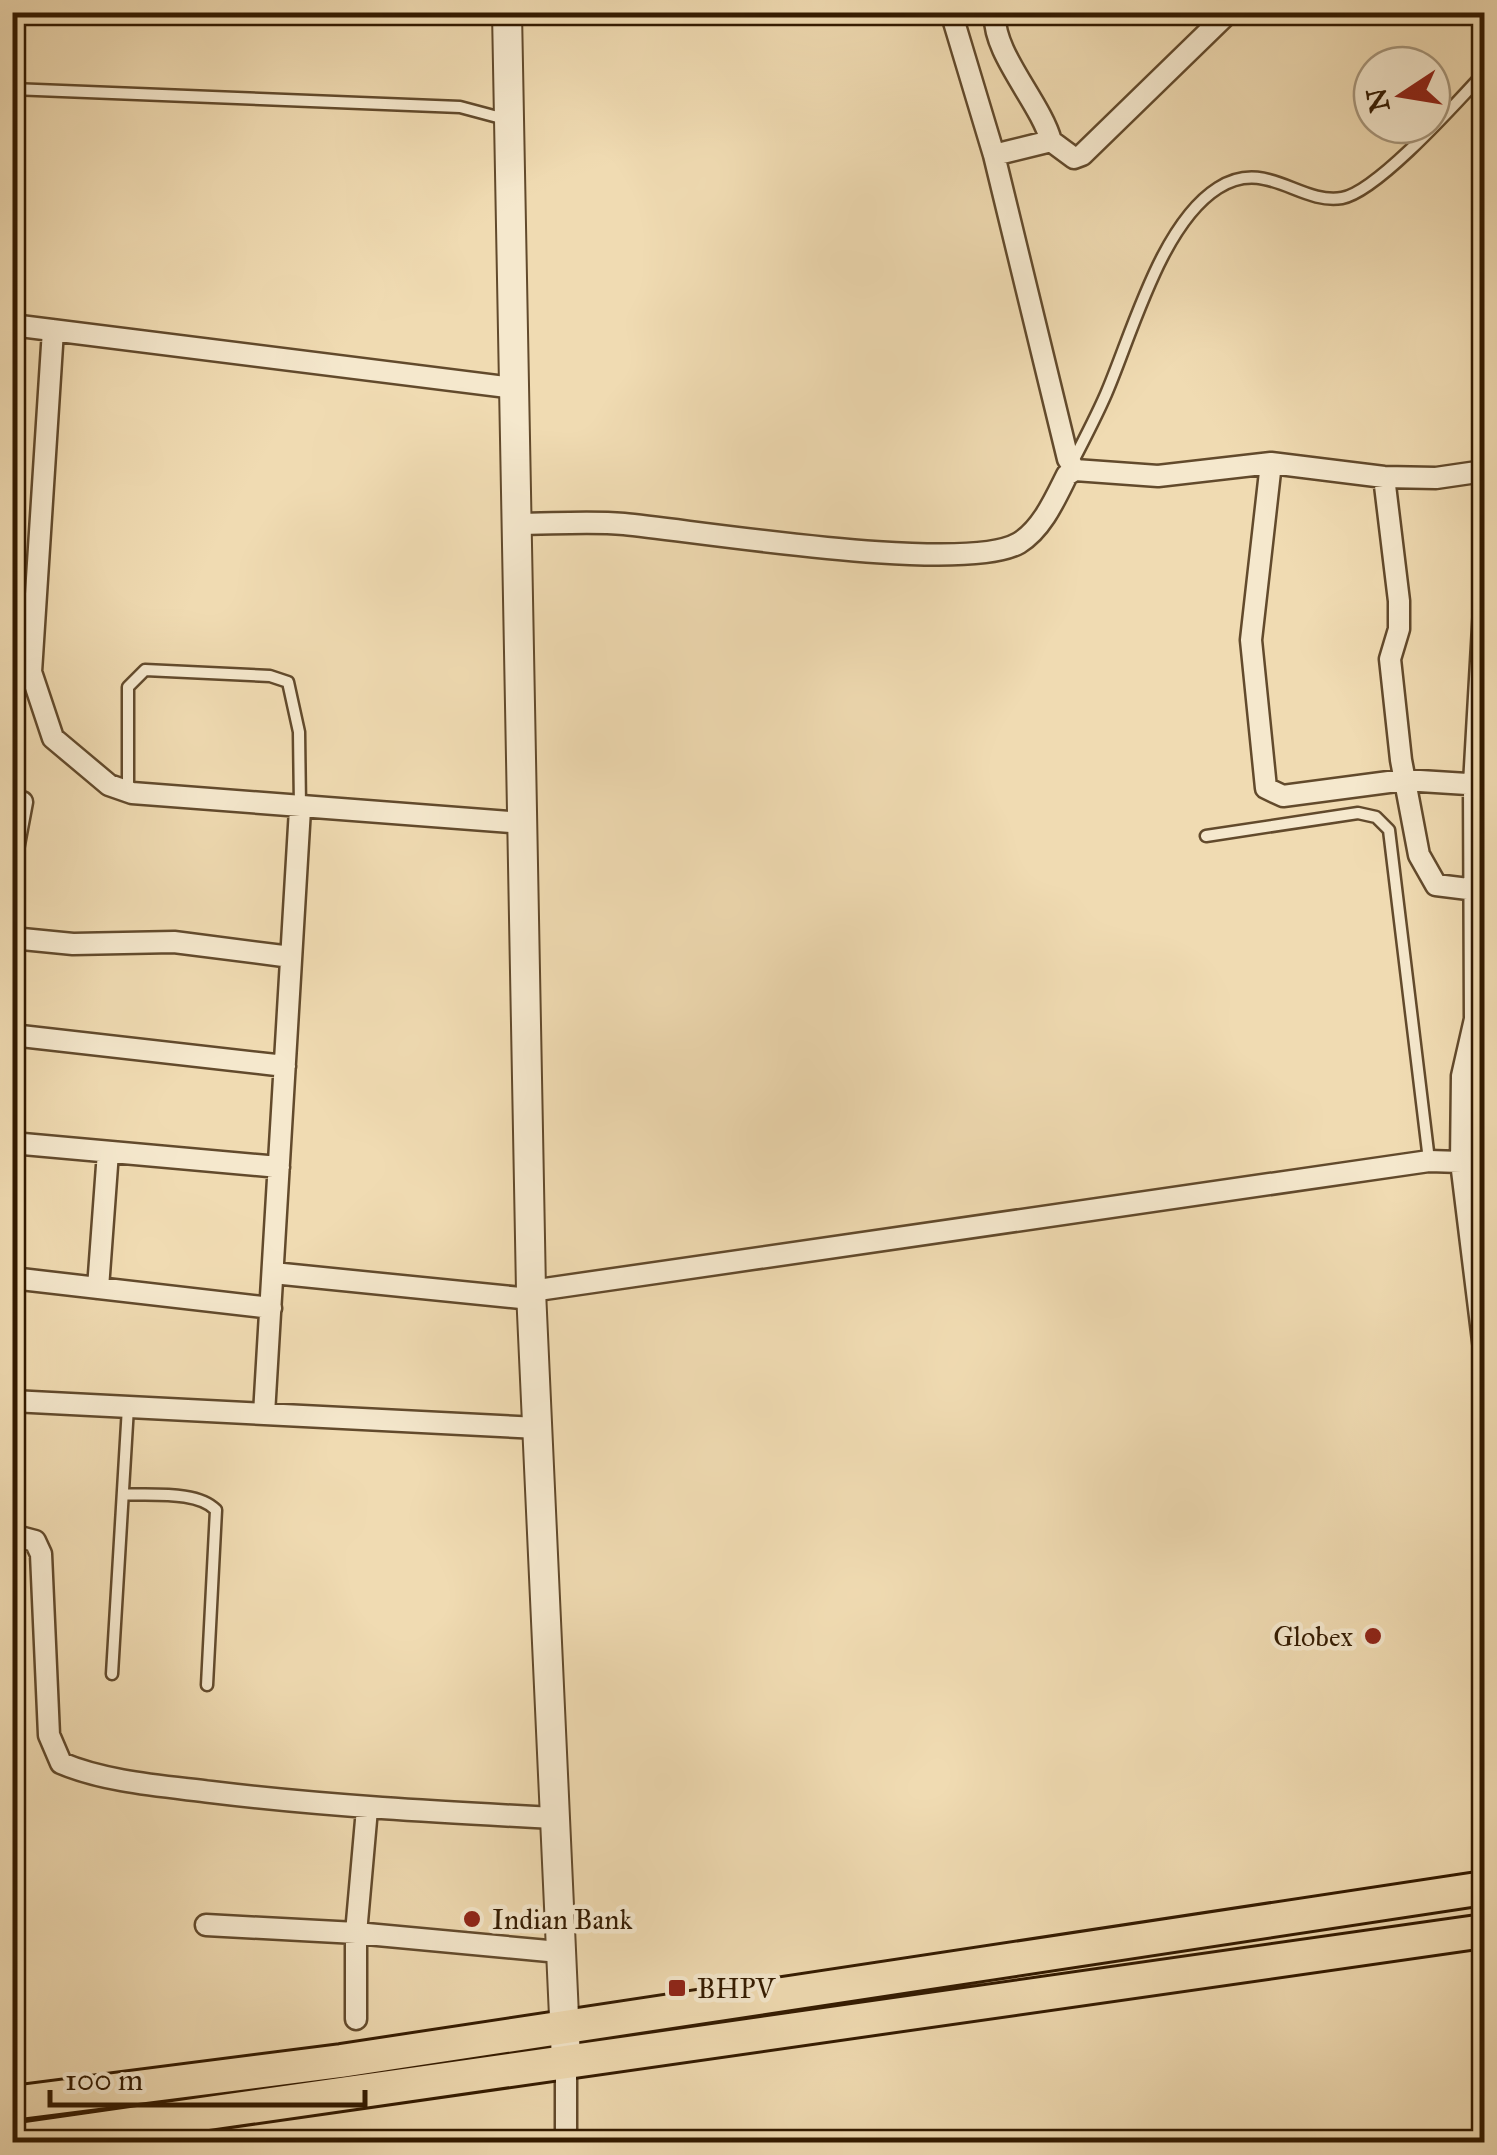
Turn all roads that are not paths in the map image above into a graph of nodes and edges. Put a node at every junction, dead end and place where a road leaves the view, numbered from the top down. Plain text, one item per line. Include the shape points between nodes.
1 (507, 12) edge
2 (951, 12) edge
3 (996, 12) edge
4 (1229, 12) edge
5 (1484, 73) edge
6 (12, 89) edge
7 (510, 121) junction
8 (1050, 141) junction
9 (994, 155) junction
10 (12, 325) edge
11 (53, 330) junction
12 (514, 388) junction
13 (1271, 463) junction
14 (1073, 468) junction
15 (1484, 471) edge
16 (1384, 477) junction
17 (516, 524) junction
18 (1484, 609) edge
19 (1482, 639) edge
20 (1404, 780) junction
21 (1479, 785) edge
22 (128, 792) junction
23 (22, 802) dead end
24 (300, 809) junction
25 (522, 823) junction
26 (1206, 836) dead end
27 (12, 855) edge
28 (1476, 890) junction
29 (12, 938) edge
30 (1481, 943) edge
31 (291, 957) junction
32 (12, 1036) edge
33 (1477, 1045) edge
34 (285, 1066) junction
35 (12, 1143) edge
36 (108, 1152) junction
37 (1429, 1161) junction
38 (1460, 1162) junction
39 (279, 1168) junction
40 (273, 1273) junction
41 (12, 1278) edge
42 (98, 1288) junction
43 (531, 1295) junction
44 (271, 1308) junction
45 (1484, 1349) edge
46 (12, 1400) edge
47 (128, 1406) junction
48 (264, 1414) junction
49 (538, 1428) junction
50 (123, 1494) junction
51 (12, 1535) edge
52 (112, 1674) dead end
53 (207, 1685) dead end
54 (366, 1809) junction
55 (554, 1818) junction
56 (1484, 1888) edge
57 (206, 1925) dead end
58 (1484, 1931) edge
59 (356, 1932) junction
60 (559, 1952) junction
61 (356, 2019) dead end
62 (565, 2044) junction
63 (12, 2103) edge
64 (12, 2140) edge
65 (566, 2142) edge

1 - 7 street
2 - 9 street
3 - 8 street via 1000,41
4 - 8 street via 1082,156 1074,158
5 - 14 lane via 1392,165 1352,195 1318,197 1246,178 1218,188 1190,214 1150,284
6 - 7 lane via 460,107
7 - 12 street
8 - 9 street
9 - 14 street
10 - 11 street
11 - 12 street
11 - 22 street via 31,672 53,738 109,785
12 - 17 street
13 - 14 street via 1158,476
13 - 16 street
13 - 20 street via 1251,640 1266,788 1284,796
14 - 17 street via 1035,531 1016,545 986,552 874,550 618,524
15 - 16 street
16 - 20 street via 1400,619 1390,659
17 - 25 street
18 - 19 street
19 - 21 street
20 - 21 street
20 - 28 street via 1426,874 1436,885
21 - 28 street
22 - 24 street
22 - 24 lane via 128,687 134,676 144,670 270,676 288,682 295,701
23 - 27 street
24 - 25 street
24 - 31 street
25 - 43 street
26 - 37 lane via 1358,813 1376,817 1388,830
28 - 30 street
29 - 31 street via 174,942
30 - 33 street
31 - 34 street
32 - 34 street
33 - 38 street via 1462,1076
34 - 39 street
35 - 36 street
36 - 39 street
36 - 42 street
37 - 38 street
37 - 43 street
38 - 45 street
39 - 40 street
40 - 43 street
40 - 44 street
41 - 42 street
42 - 44 street
43 - 49 street
44 - 48 street
46 - 47 street
47 - 48 street
47 - 50 lane
48 - 49 street
49 - 55 street
50 - 52 lane
50 - 53 lane via 189,1498 216,1510
51 - 54 street via 35,1541 41,1554 49,1735 61,1763 170,1787
54 - 55 street
54 - 59 street
55 - 60 street
56 - 62 main road
57 - 59 street
58 - 62 main road
59 - 60 street
59 - 61 street
60 - 62 street
62 - 63 main road
62 - 64 main road
62 - 65 street

